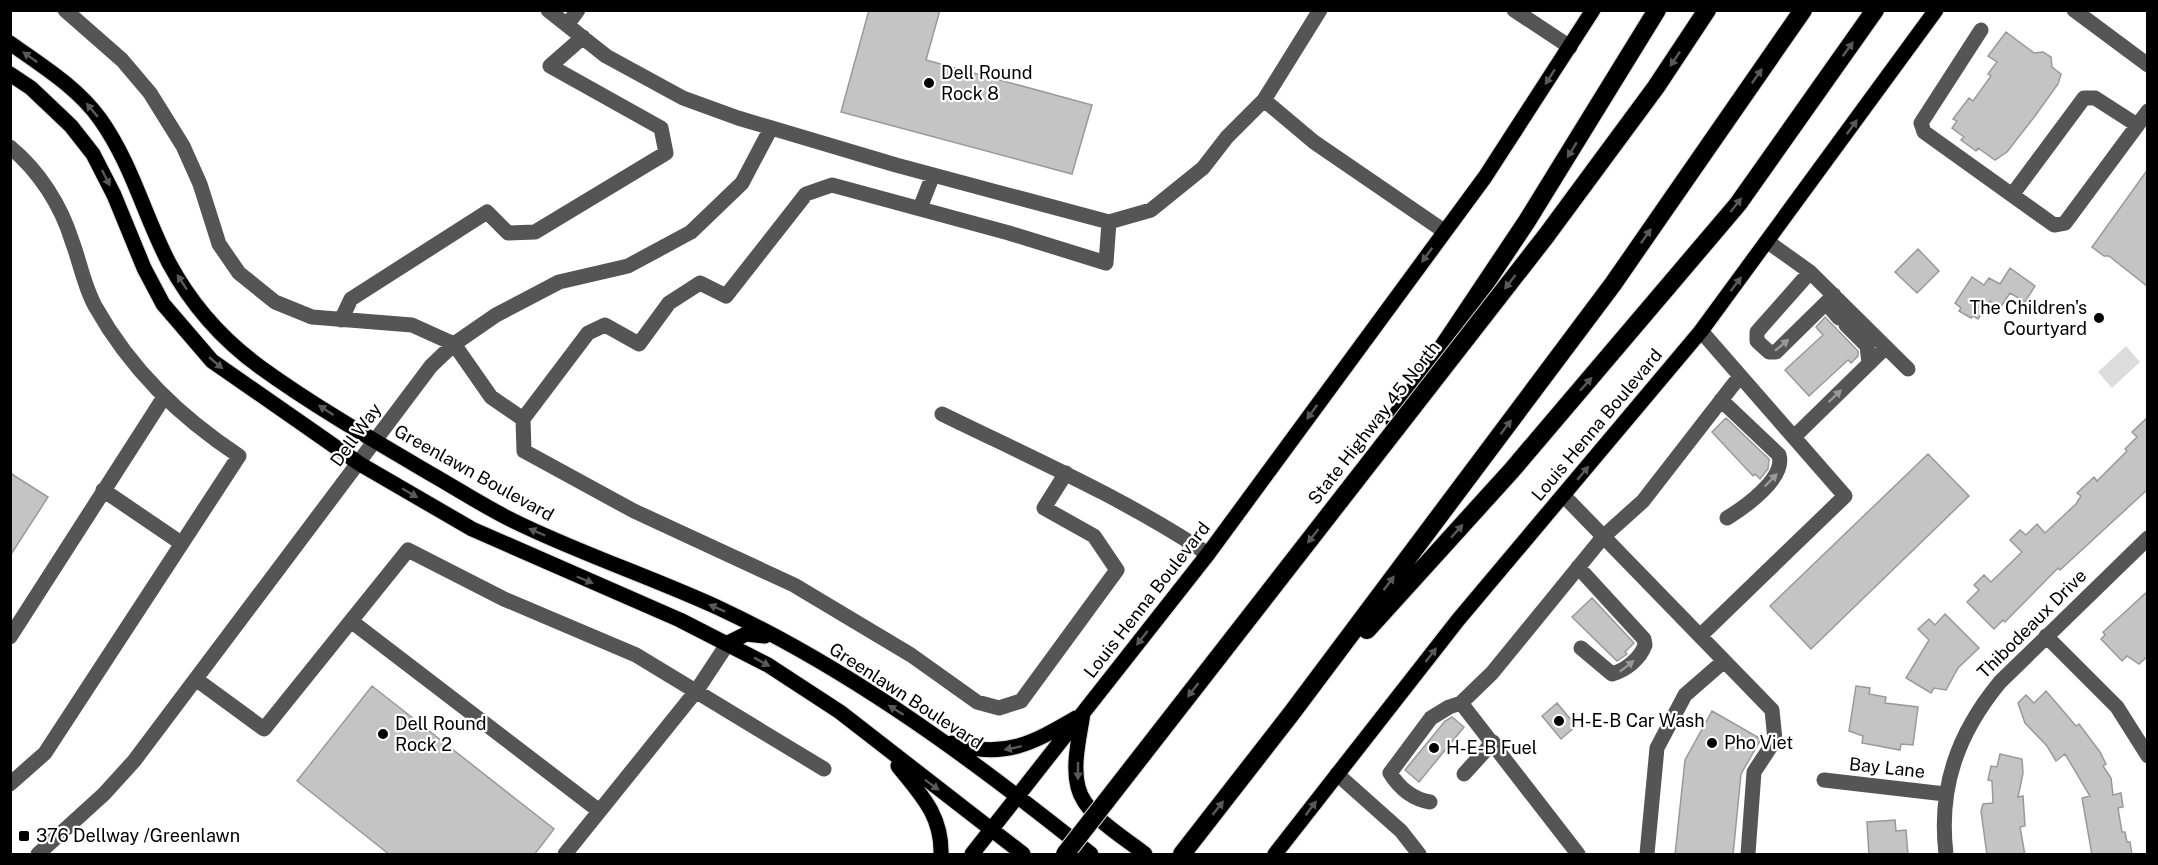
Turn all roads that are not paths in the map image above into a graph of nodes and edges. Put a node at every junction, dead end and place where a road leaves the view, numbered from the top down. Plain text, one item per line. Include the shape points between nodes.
1 (66, 10) edge
2 (548, 10) edge
3 (578, 10) edge
4 (1320, 10) edge
5 (1514, 10) edge
6 (1593, 10) edge
7 (1657, 10) edge
8 (1707, 10) edge
9 (1803, 10) edge
10 (1875, 10) edge
11 (1936, 10) edge
12 (2074, 10) edge
13 (567, 25) junction
14 (1981, 30) dead end
15 (583, 37) junction
16 (10, 43) edge
17 (1570, 47) junction
18 (2148, 65) edge
19 (10, 74) edge
20 (1264, 100) junction
21 (2148, 111) edge
22 (2137, 125) junction
23 (771, 128) junction
24 (10, 147) edge
25 (933, 175) junction
26 (2012, 195) junction
27 (920, 208) junction
28 (1109, 222) junction
29 (1444, 231) junction
30 (1768, 242) junction
31 (1810, 272) junction
32 (1830, 299) junction
33 (341, 320) junction
34 (1701, 331) junction
35 (454, 344) junction
36 (1886, 347) junction
37 (1869, 363) junction
38 (1908, 369) dead end
39 (1740, 376) junction
40 (164, 397) junction
41 (1721, 400) junction
42 (942, 414) dead end
43 (523, 419) junction
44 (1794, 437) junction
45 (375, 442) junction
46 (360, 464) junction
47 (1066, 473) junction
48 (103, 490) junction
49 (1563, 496) junction
50 (1333, 511) junction
51 (1727, 518) dead end
52 (1602, 537) junction
53 (2148, 538) edge
54 (181, 543) junction
55 (1208, 554) junction
56 (1578, 567) junction
57 (351, 621) junction
58 (1700, 636) junction
59 (2046, 636) junction
60 (10, 637) edge
61 (728, 643) junction
62 (788, 644) junction
63 (1581, 648) dead end
64 (1724, 661) junction
65 (197, 680) junction
66 (697, 690) junction
67 (1461, 703) junction
68 (1083, 713) junction
69 (1291, 714) junction
70 (945, 741) junction
71 (1493, 742) junction
72 (885, 750) junction
73 (2148, 756) edge
74 (824, 769) dead end
75 (1337, 774) junction
76 (1464, 774) dead end
77 (1824, 780) dead end
78 (10, 784) edge
79 (1945, 794) junction
80 (1018, 796) junction
81 (1430, 802) dead end
82 (598, 810) junction
83 (992, 830) junction
84 (38, 855) edge
85 (565, 855) edge
86 (941, 855) edge
87 (972, 855) edge
88 (1023, 855) edge
89 (1065, 855) edge
90 (1091, 855) edge
91 (1145, 855) edge
92 (1182, 855) edge
93 (1275, 855) edge
94 (1419, 855) edge
95 (1578, 855) edge
96 (1647, 855) edge
97 (1748, 855) edge
98 (1946, 855) edge

1 - 33 street via 122,60 150,93 183,146 219,244 240,273 275,302 312,317
2 - 13 street
3 - 13 street
4 - 20 street
5 - 17 street
6 - 17 main road, Louis Henna Boulevard
7 -> 50 highway, bridge via 1527,221
8 -> 50 highway, State Highway 45 North, bridge via 1656,87 1546,236
69 -> 9 highway via 1613,284
69 -> 10 highway via 1646,315 1738,204
30 -> 11 main road, Louis Henna Boulevard
12 - 18 street
13 - 15 street
14 - 26 street via 1921,123 1924,132
15 - 23 street via 606,56 682,98
15 - 33 street via 550,66 661,128 666,153 535,232 508,233 487,212 351,299
45 -> 16 main road, Greenlawn Boulevard via 261,368 222,335 170,264 133,177 98,116 81,97
17 -> 29 main road, Louis Henna Boulevard via 1485,177
19 -> 46 main road via 71,126 93,154 164,304 212,361
20 - 28 street via 1177,192 1151,210
20 - 29 street via 1314,142
21 - 22 street
22 - 26 street via 2095,98 2084,98
22 - 26 street via 2065,223 2054,225
23 - 25 street
23 - 35 street, Dell Way via 742,183 691,232 628,266 559,282 496,315
24 - 40 street via 24,158 60,209 95,304 128,358
25 - 27 street
25 - 28 street
27 - 28 street via 1106,263
27 - 43 street via 831,185 806,194 726,296 700,283 669,303 639,344 606,325 588,333
29 -> 55 main road, Louis Henna Boulevard
30 - 31 street
34 -> 30 main road, Louis Henna Boulevard
31 - 32 street
31 -> 32 street via 1757,332 1757,341 1769,352 1776,352
32 - 36 street
32 - 37 street via 1843,321 1867,346
33 - 35 street via 412,325
34 - 39 street
49 -> 34 main road, Louis Henna Boulevard
35 - 43 street via 491,397
35 - 45 street, Dell Way via 431,366
36 - 37 street
36 - 38 street
44 -> 37 street
39 - 41 street
39 - 44 street
40 - 48 street
40 - 54 street via 239,456
51 -> 41 street via 1778,475 1781,464 1779,455
41 - 52 street via 1642,501
42 - 47 street
43 - 47 street via 524,451 634,511 794,585 911,655 977,702 999,708 1021,701 1117,570 1094,536 1044,508
44 - 58 street via 1845,496
45 - 46 street, Dell Way
62 -> 45 main road, Greenlawn Boulevard via 721,609 520,525
46 -> 61 main road via 472,529
46 - 65 street, Dell Way
47 - 55 street via 1172,530
48 - 54 street
48 - 60 street
49 - 52 street
75 -> 49 main road, Louis Henna Boulevard
50 -> 89 highway, State Highway 45 North, bridge
52 - 56 street
52 - 58 street
53 - 59 street, Thibodeaux Drive
54 - 78 street via 45,753
55 -> 68 main road, Louis Henna Boulevard
63 -> 56 street via 1612,674 1623,671 1645,645 1644,639
56 - 67 street via 1492,673
57 - 65 street via 264,729
57 - 66 street via 408,550 504,600 636,655
57 - 82 street
58 - 64 street
59 - 73 street via 2117,707
59 - 79 street, Thibodeaux Drive via 1983,702 1958,752
61 - 62 main road via 737,636 760,634
61 - 66 street
61 -> 72 main road via 840,712
70 -> 62 main road, Greenlawn Boulevard
64 - 96 street via 1685,695 1657,748
64 - 97 street via 1772,710 1775,740 1754,772
65 - 84 street, Dell Way via 104,794
66 - 74 street
66 - 82 street
67 - 71 street
67 - 81 street via 1431,718 1390,773 1399,787 1420,801
68 -> 70 main road via 1034,742 1010,750 967,748
68 - 80 main road, Louis Henna Boulevard
68 -> 91 main road via 1078,787 1089,808
92 -> 69 highway
70 - 80 main road, Greenlawn Boulevard
71 - 76 street
71 - 95 street
72 -> 83 main road
72 - 86 main road via 931,808 942,836
93 -> 75 main road, Louis Henna Boulevard
75 - 94 street via 1401,831
77 - 79 street, Bay Lane
79 - 98 street, Thibodeaux Drive
80 - 83 main road, Louis Henna Boulevard
80 - 90 main road, Greenlawn Boulevard
82 - 85 street
83 - 87 main road, Louis Henna Boulevard
83 - 88 main road

